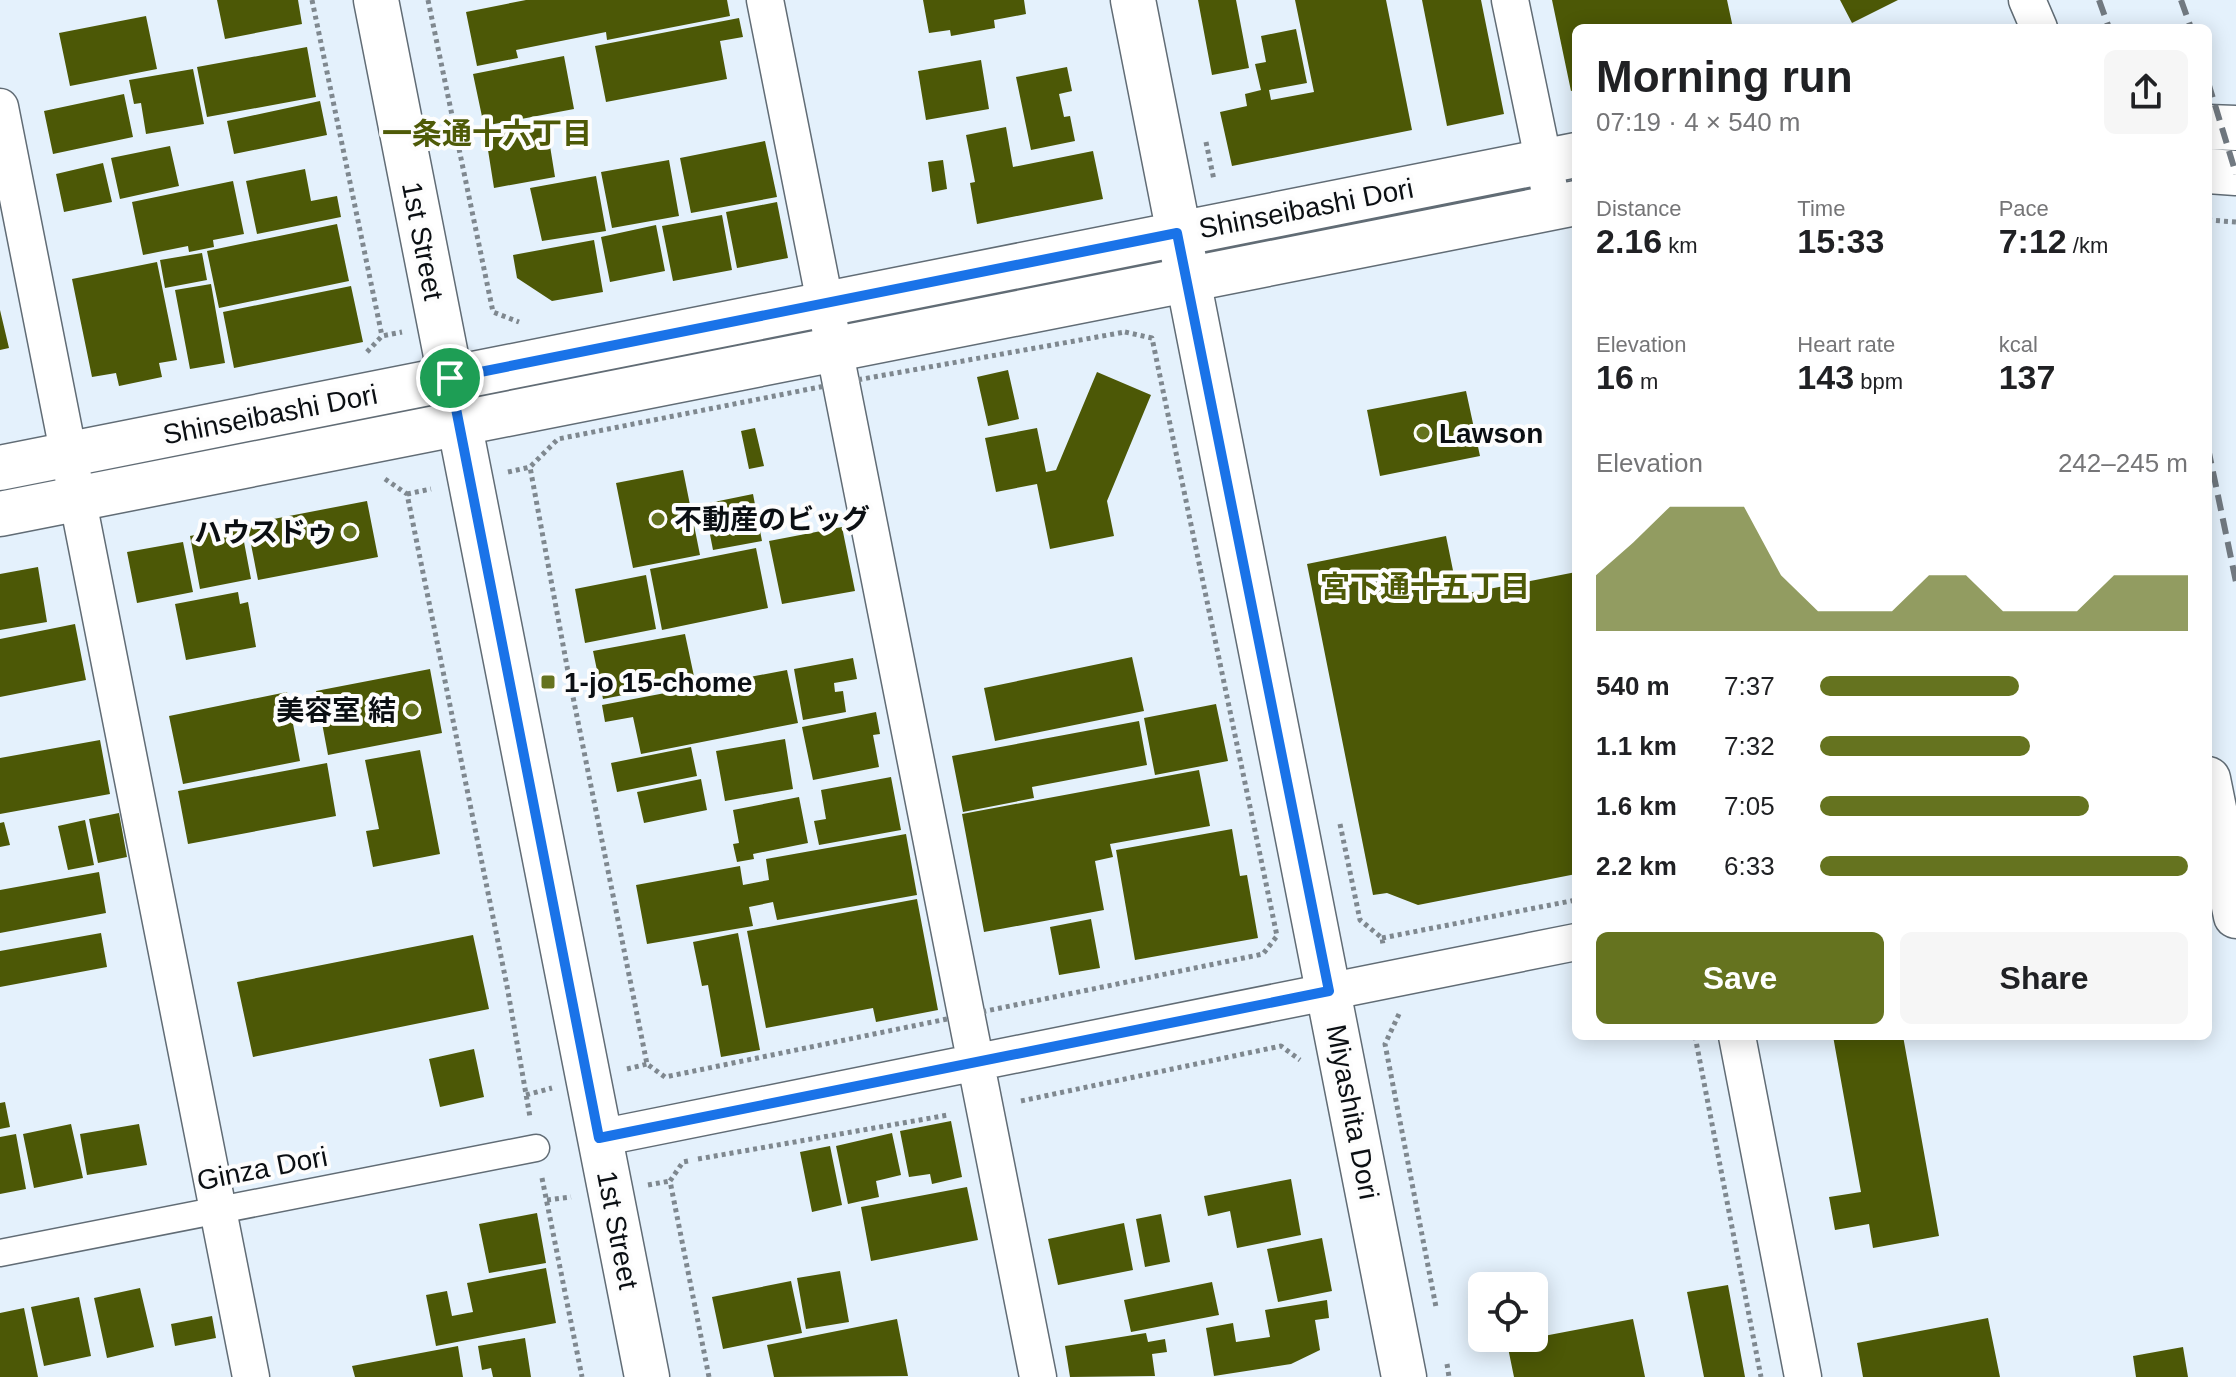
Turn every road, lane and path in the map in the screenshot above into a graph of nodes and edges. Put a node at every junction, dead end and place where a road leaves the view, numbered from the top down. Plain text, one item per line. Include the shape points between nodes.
1 (312, 0) edge
2 (376, 0) edge
3 (765, 0) edge
4 (1133, 0) edge
5 (1510, 0) edge
6 (2027, 0) edge
7 (2037, 24) edge
8 (0, 107) edge
9 (2212, 127) edge
10 (2236, 128) edge
11 (1559, 158) edge
12 (2212, 171) edge
13 (2236, 173) edge
14 (1564, 205) edge
15 (2212, 220) edge
16 (2236, 222) edge
17 (1177, 233) junction
18 (1186, 280) junction
19 (825, 303) junction
20 (382, 336) dead end
21 (833, 348) junction
22 (450, 378) junction
23 (459, 423) junction
24 (69, 454) junction
25 (0, 468) edge
26 (379, 475) dead end
27 (78, 499) junction
28 (0, 514) edge
29 (2217, 806) edge
30 (1338, 812) dead end
31 (1572, 901) edge
32 (2236, 916) edge
33 (1572, 943) edge
34 (1329, 991) junction
35 (1400, 1016) dead end
36 (1696, 1040) edge
37 (1738, 1040) edge
38 (977, 1062) junction
39 (599, 1138) junction
40 (536, 1148) junction
41 (218, 1209) junction
42 (0, 1253) edge
43 (1437, 1317) dead end
44 (1446, 1362) dead end
45 (251, 1377) edge
46 (582, 1377) edge
47 (647, 1377) edge
48 (1038, 1377) edge
49 (1404, 1377) edge
50 (1449, 1377) edge
51 (1761, 1377) edge
52 (1803, 1377) edge

1 - 20 path
2 - 22 street, 1st Street
3 - 19 street
4 - 17 street, Miyashita Dori
5 - 11 street
6 - 7 street
8 - 24 street
9 - 10 street
11 - 14 street
11 - 17 street, Shinseibashi Dori
12 - 13 street
14 - 18 street, Shinseibashi Dori
15 - 16 path
17 - 18 street, Miyashita Dori
17 - 19 street, Shinseibashi Dori
18 - 21 street, Shinseibashi Dori
18 - 34 street, Miyashita Dori
19 - 21 street
19 - 22 street, Shinseibashi Dori
21 - 23 street, Shinseibashi Dori
21 - 38 street
22 - 23 street, 1st Street
22 - 24 street, Shinseibashi Dori
23 - 27 street, Shinseibashi Dori
23 - 39 street, 1st Street
24 - 25 street, Shinseibashi Dori
24 - 27 street
26 - 40 path via 407,494
27 - 28 street, Shinseibashi Dori
27 - 41 street
29 - 32 street
30 - 31 path via 1360,920 1382,938
33 - 34 street
34 - 38 street
34 - 49 street, Miyashita Dori
35 - 43 path via 1385,1044
36 - 51 path
37 - 52 street
38 - 39 street
38 - 48 street
39 - 47 street, 1st Street
40 - 41 street, Ginza Dori
40 - 46 path
41 - 42 street, Ginza Dori
41 - 45 street
44 - 50 path

